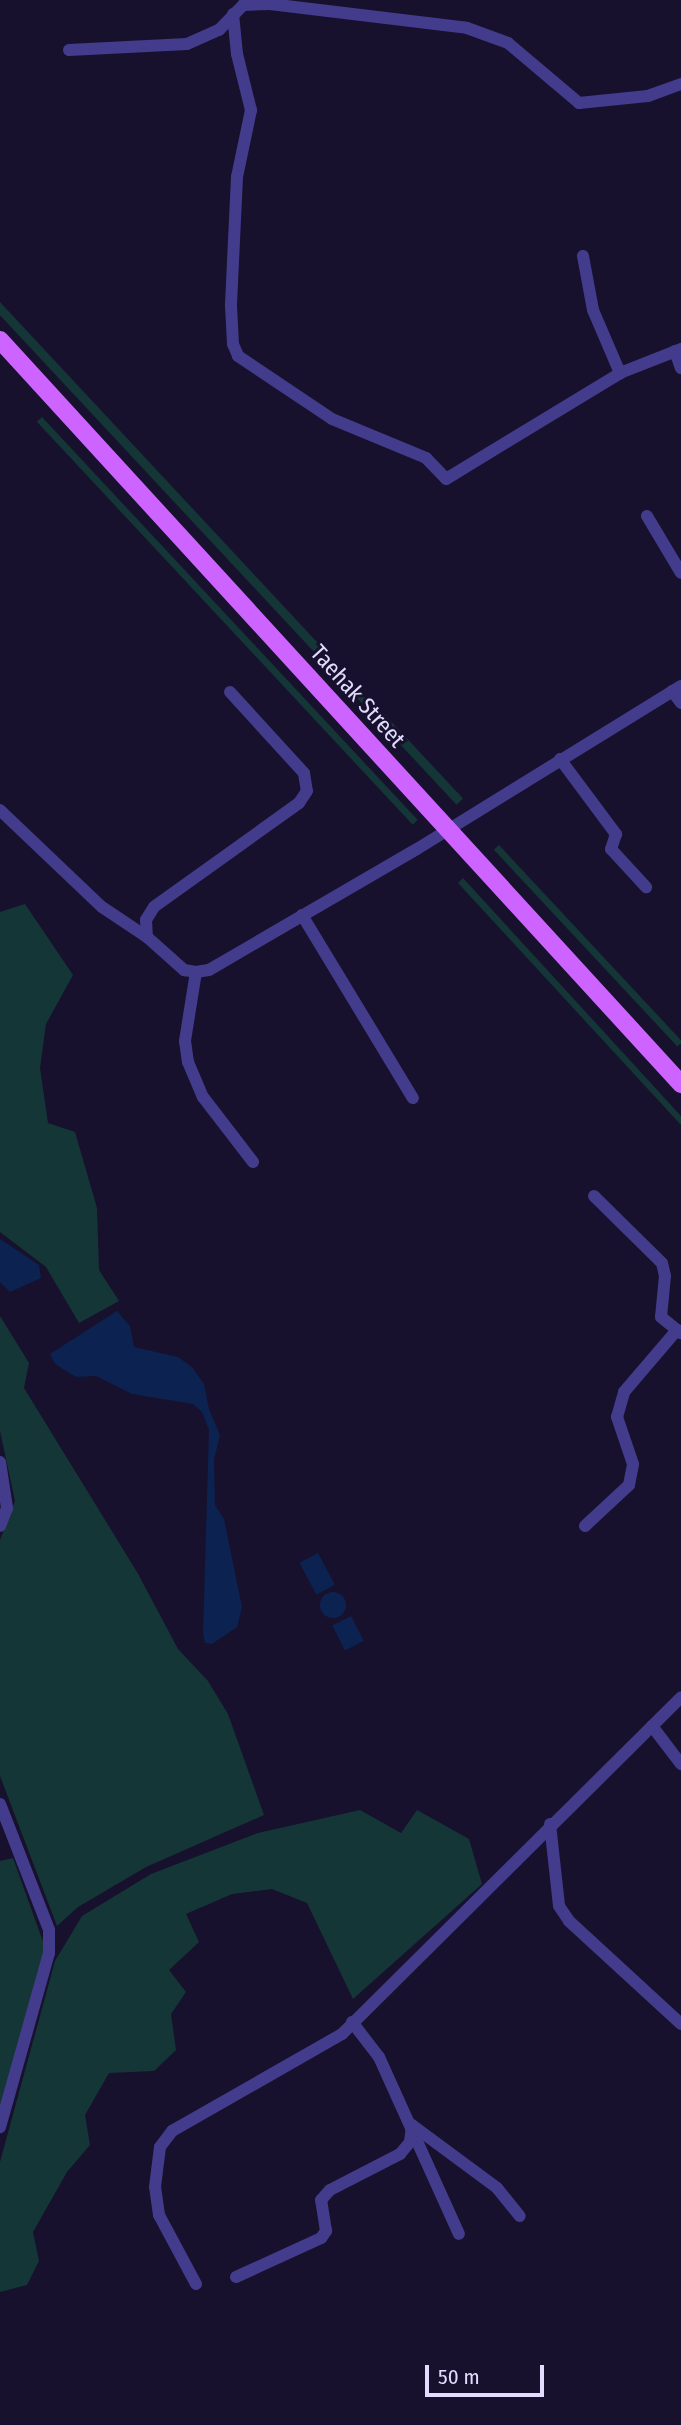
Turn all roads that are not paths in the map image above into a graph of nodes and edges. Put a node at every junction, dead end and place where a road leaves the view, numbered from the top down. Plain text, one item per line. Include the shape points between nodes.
1 (240, 2) edge
2 (271, 2) edge
3 (233, 14) junction
4 (69, 50) dead end
5 (681, 84) edge
6 (583, 256) dead end
7 (0, 340) edge
8 (678, 350) edge
9 (681, 369) edge
10 (620, 373) junction
11 (647, 516) dead end
12 (681, 573) edge
13 (676, 688) edge
14 (230, 692) dead end
15 (681, 703) edge
16 (560, 759) junction
17 (0, 810) edge
18 (446, 830) junction
19 (646, 887) dead end
20 (302, 915) junction
21 (147, 937) junction
22 (197, 972) junction
23 (681, 1084) edge
24 (413, 1098) dead end
25 (253, 1162) dead end
26 (594, 1196) dead end
27 (679, 1331) edge
28 (0, 1462) edge
29 (585, 1526) dead end
30 (0, 1527) edge
31 (681, 1697) edge
32 (652, 1726) junction
33 (681, 1764) edge
34 (0, 1804) edge
35 (550, 1824) junction
36 (352, 2022) junction
37 (681, 2024) edge
38 (412, 2125) junction
39 (0, 2127) edge
40 (520, 2216) dead end
41 (459, 2234) dead end
42 (236, 2277) dead end
43 (195, 2284) dead end

1 - 2 street
1 - 3 street
2 - 5 street via 467,28 508,43 579,103 648,96
3 - 4 street via 205,38 166,48
3 - 10 street via 251,110 237,177 231,306 233,344 239,356 332,419 426,458 446,479
6 - 10 street via 593,310
7 - 18 main road, Taehak Street
8 - 9 street
8 - 10 street
11 - 12 street
13 - 15 street
13 - 16 street
14 - 21 street via 304,773 307,791 299,803 154,907 146,920
16 - 18 street
16 - 19 street via 616,834 611,849
17 - 21 street via 102,907
18 - 20 street
18 - 23 main road, Taehak Street
20 - 22 street via 209,970
20 - 24 street
21 - 22 street via 184,970
22 - 25 street via 185,1041 188,1062 202,1097
26 - 27 street via 662,1263 661,1317
27 - 29 street via 624,1392 617,1417 633,1464 629,1485
28 - 30 street via 7,1508
31 - 32 street
32 - 33 street
32 - 35 street
34 - 39 street via 49,1930 49,1953
35 - 36 street
35 - 37 street via 559,1906 569,1921
36 - 38 street via 379,2057
36 - 43 street via 322,2048 172,2131 160,2147 154,2174 159,2215
38 - 40 street via 497,2188
38 - 41 street
38 - 42 street via 410,2142 400,2154 330,2190 321,2200 326,2231 321,2238

